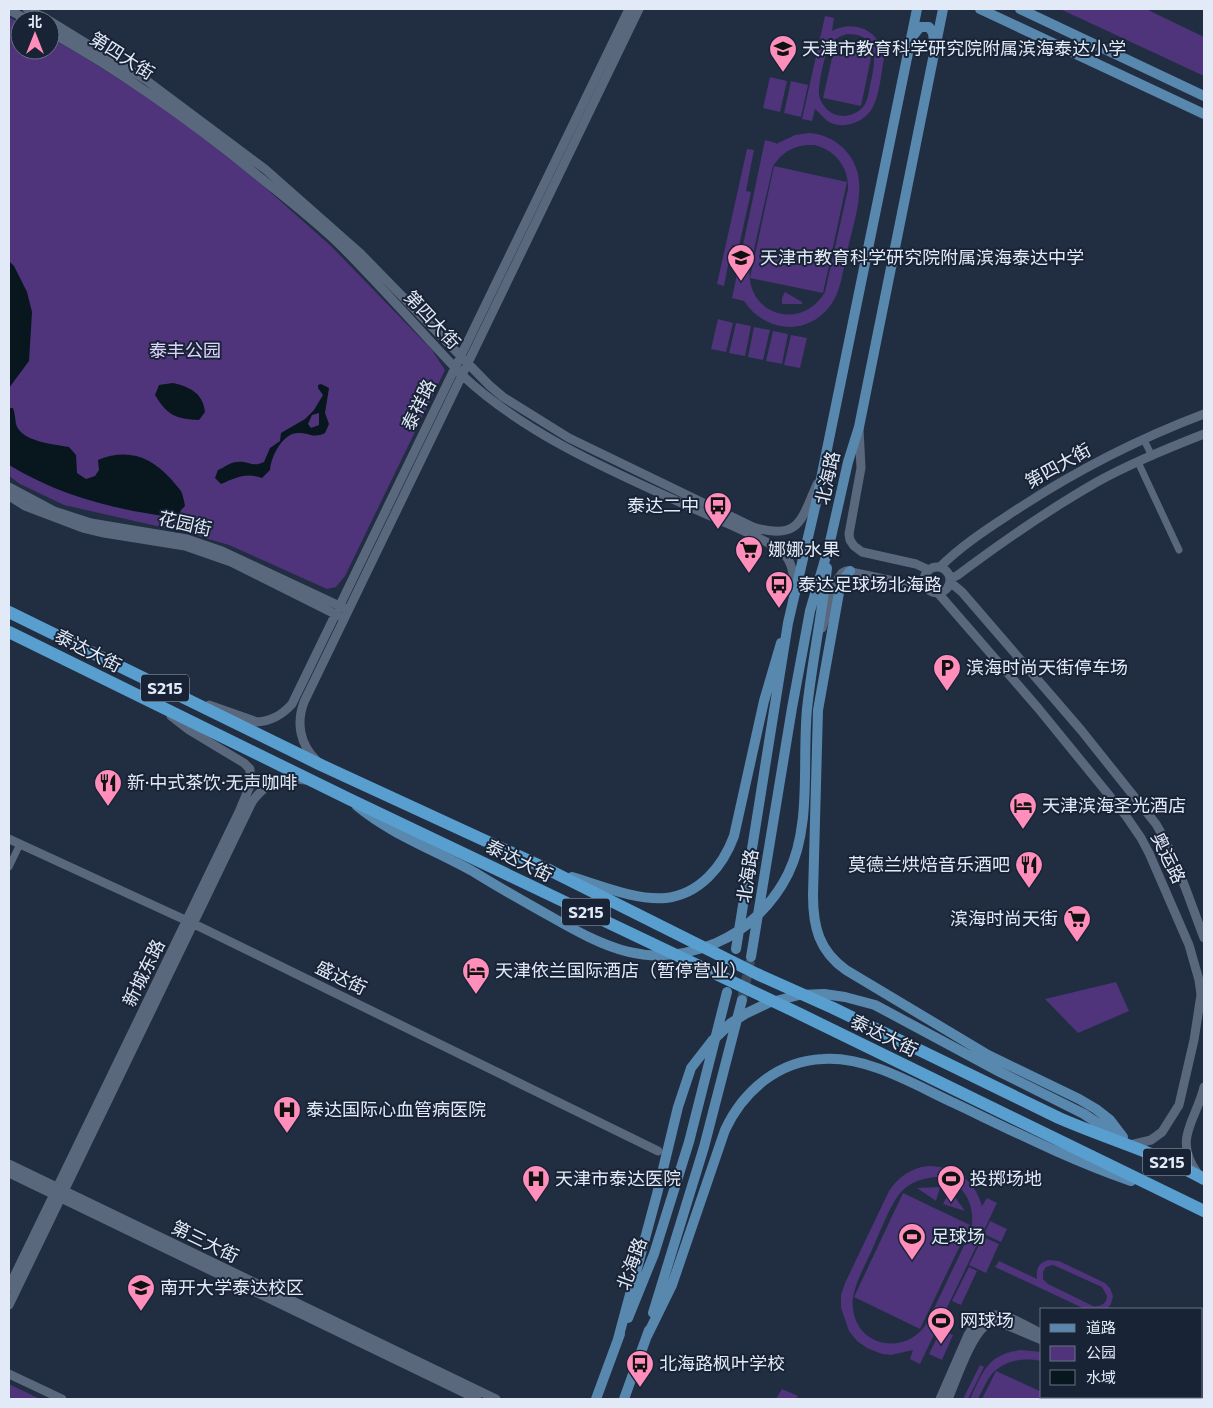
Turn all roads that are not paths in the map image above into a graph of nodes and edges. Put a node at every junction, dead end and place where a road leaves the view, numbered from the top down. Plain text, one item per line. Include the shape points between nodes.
1 (629, 9) edge
2 (639, 9) edge
3 (917, 9) edge
4 (980, 9) edge
5 (1020, 9) edge
6 (943, 11) edge
7 (60, 28) edge
8 (60, 38) edge
9 (910, 43) junction
10 (935, 48) junction
11 (1204, 96) edge
12 (1204, 114) edge
13 (464, 360) junction
14 (455, 368) junction
15 (462, 375) junction
16 (1204, 414) edge
17 (858, 427) junction
18 (1204, 434) edge
19 (1144, 440) junction
20 (1152, 456) junction
21 (1138, 462) junction
22 (821, 475) junction
23 (9, 487) edge
24 (9, 496) edge
25 (829, 546) junction
26 (1179, 550) dead end
27 (940, 567) junction
28 (929, 570) junction
29 (850, 571) junction
30 (950, 580) junction
31 (927, 588) junction
32 (938, 593) junction
33 (794, 599) junction
34 (340, 606) junction
35 (9, 612) edge
36 (336, 614) junction
37 (347, 614) junction
38 (788, 623) junction
39 (9, 632) edge
40 (817, 645) junction
41 (180, 695) junction
42 (159, 707) junction
43 (321, 765) junction
44 (312, 782) junction
45 (349, 799) junction
46 (9, 839) edge
47 (20, 844) junction
48 (9, 867) edge
49 (551, 871) junction
50 (191, 922) junction
51 (1204, 938) edge
52 (736, 949) dead end
53 (752, 956) tunnel mouth
54 (727, 992) dead end
55 (742, 1000) tunnel mouth
56 (1204, 1086) edge
57 (1130, 1146) junction
58 (658, 1151) dead end
59 (9, 1164) edge
60 (9, 1173) edge
61 (1202, 1178) edge
62 (1164, 1192) junction
63 (59, 1193) junction
64 (1204, 1211) edge
65 (9, 1287) edge
66 (9, 1305) edge
67 (992, 1318) junction
68 (1040, 1333) edge
69 (647, 1336) junction
70 (618, 1339) junction
71 (1040, 1339) edge
72 (9, 1374) edge
73 (62, 1399) edge
74 (477, 1399) edge
75 (496, 1399) edge
76 (596, 1399) edge
77 (624, 1399) edge
78 (940, 1399) edge
79 (948, 1399) edge

1 - 13 street, 泰祥路
2 - 13 street, 泰祥路
3 - 9 main road, 北海路
4 - 12 main road
5 - 11 main road
6 - 10 main road, 北海路
7 - 13 street, 第四大街 via 146,80 265,169 359,252
8 - 14 street, 第四大街 via 108,65 183,116 310,219 339,245
9 - 10 main road via 917,30 925,26 932,29
9 - 22 main road, 北海路
10 - 17 main road, 北海路
13 - 14 street, 泰祥路
13 - 15 street, 泰祥路
13 - 22 street, 第四大街 via 503,397 569,438 753,527 779,533 796,525
14 - 15 street, 第四大街
14 - 34 street, 泰祥路
15 - 33 street, 第四大街 via 532,428 582,457 779,549 792,568
15 - 37 street, 泰祥路
16 - 19 street, 第四大街
17 - 25 main road, 北海路
17 - 28 street via 860,468 850,540 862,552
18 - 20 street, 第四大街
19 - 20 street
19 - 27 street, 第四大街 via 1075,474 1023,505
20 - 21 street, 第四大街
21 - 26 street
21 - 30 street, 第四大街 via 1068,499
22 - 33 main road, 北海路
23 - 34 street, 花园街 via 54,511 91,523 199,542
24 - 36 street, 花园街 via 25,506 83,528 185,546 231,562
25 - 40 main road
25 - 53 main road, 北海路 via 808,620
27 - 28 street, 第四大街
27 - 30 street via 947,571
28 - 31 street via 924,580
29 - 31 street
29 - 40 street via 842,573 838,579
29 - 57 main road via 840,587 818,710 812,895 814,919 824,948 838,964 870,985 988,1055 1096,1109 1110,1120
30 - 32 street, 第四大街 via 945,590
30 - 51 street, 奥运路 via 1081,730 1156,824
31 - 32 street
32 - 57 street, 奥运路 via 1126,816 1149,853 1189,944 1201,995 1179,1105 1162,1132 1151,1140
33 - 38 main road, 北海路
34 - 36 street, 泰祥路
34 - 37 street, 花园街
35 - 41 highway, 泰达大街 / S215
36 - 37 street, 花园街
36 - 41 street, 泰祥路 via 296,696 282,714 257,722
37 - 43 street, 泰祥路 via 300,711 304,742
38 - 49 main road via 764,701 734,836 713,873 688,891 666,898 652,898
38 - 52 main road, 北海路
39 - 42 highway, 泰达大街 / S215
40 - 45 main road via 806,729 802,826 788,874 771,901 751,922 725,940 696,951 666,956 646,955 628,953 598,942 376,821
41 - 43 highway, 泰达大街 / S215
42 - 44 highway, 泰达大街 / S215
42 - 50 street, 新城东路 via 189,730 238,757 250,769 249,788 240,812
43 - 49 highway, 泰达大街 / S215
44 - 45 highway, 泰达大街 / S215
44 - 50 street, 新城东路 via 294,778 279,780 258,794
45 - 62 highway, 泰达大街 / S215
46 - 47 street, 盛达街
47 - 48 street
47 - 50 street, 盛达街
49 - 57 highway, 泰达大街 / S215 via 757,974 1060,1118
50 - 58 street, 盛达街
50 - 63 street, 新城东路
54 - 70 main road, 北海路 via 667,1214 638,1295
55 - 69 main road, 北海路 via 704,1146
56 - 61 street via 1185,1143 1191,1165
57 - 61 highway, 泰达大街 / S215
57 - 70 main road via 1084,1114 875,1005 824,994 778,1000 758,1007 731,1023 691,1068
59 - 63 street, 第三大街
60 - 63 street, 第三大街
62 - 64 highway, 泰达大街
62 - 69 main road via 1091,1167 865,1064 825,1059 801,1063 768,1077 746,1096 732,1115 672,1285
63 - 65 street, 新城东路
63 - 66 street, 新城东路
63 - 74 street, 第三大街
63 - 75 street, 第三大街
67 - 68 street via 1002,1315
67 - 71 street
67 - 78 street via 985,1317 972,1328
67 - 79 street via 974,1340
69 - 77 main road, 北海路
70 - 76 main road, 北海路
72 - 73 street

